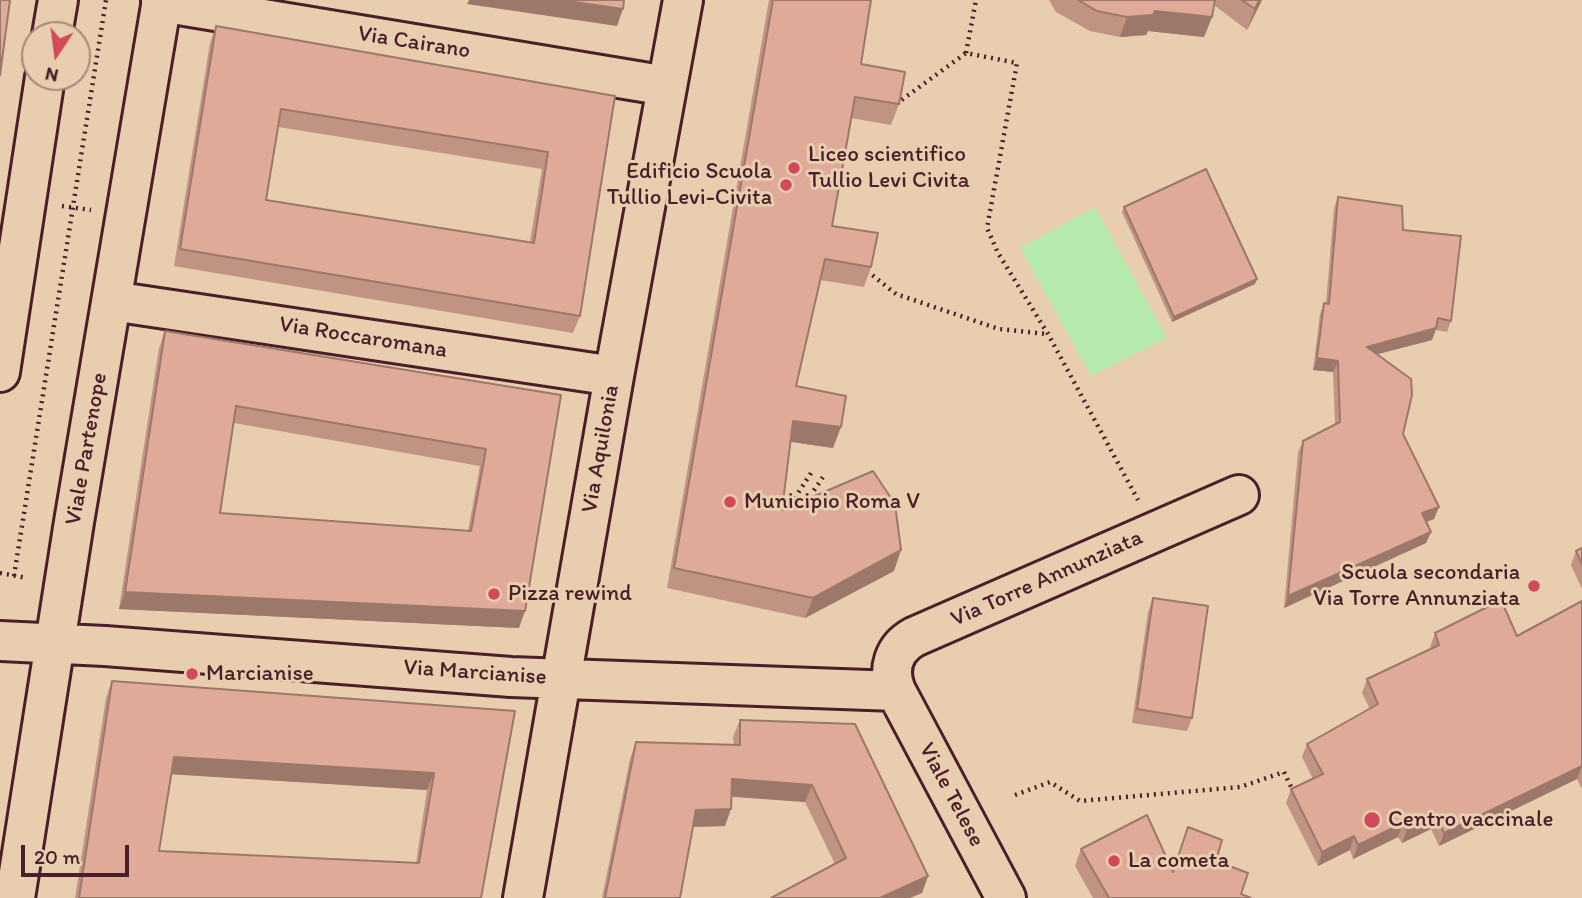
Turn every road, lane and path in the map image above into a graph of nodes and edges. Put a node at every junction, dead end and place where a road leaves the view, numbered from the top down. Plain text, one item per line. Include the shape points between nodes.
1 (58, 0) edge
2 (106, 0) edge
3 (682, 0) edge
4 (976, 0) edge
5 (161, 1) edge
6 (54, 21) edge
7 (966, 53) junction
8 (667, 86) junction
9 (42, 91) edge
10 (895, 104) edge
11 (53, 205) dead end
12 (73, 207) junction
13 (95, 211) dead end
14 (9, 247) edge
15 (867, 271) edge
16 (112, 301) junction
17 (1048, 334) junction
18 (0, 372) edge
19 (614, 376) junction
20 (813, 470) dead end
21 (823, 477) dead end
22 (1239, 495) dead end
23 (804, 503) edge
24 (789, 508) junction
25 (798, 512) edge
26 (784, 514) edge
27 (1155, 532) junction
28 (0, 573) edge
29 (14, 576) junction
30 (35, 579) dead end
31 (0, 641) edge
32 (55, 644) junction
33 (563, 678) junction
34 (896, 691) junction
35 (1015, 794) dead end
36 (1296, 798) edge
37 (15, 898) edge
38 (523, 898) edge
39 (1006, 898) edge

1 - 6 street
2 - 12 path
3 - 8 street, Via Aquilonia
4 - 7 path
5 - 8 street, Via Cairano
5 - 16 street, Viale Partenope
7 - 10 path
7 - 17 path via 1017,63 987,228
8 - 19 street, Via Aquilonia
9 - 14 street
11 - 12 path
12 - 13 path
12 - 29 path
14 - 18 street
15 - 17 path via 896,294 999,329
16 - 19 street, Via Roccaromana
16 - 32 street, Viale Partenope
17 - 27 path
19 - 33 street, Via Aquilonia
20 - 24 path
21 - 23 path
22 - 27 street, Via Torre Annunziata
24 - 25 path
24 - 26 path
27 - 34 street, Via Torre Annunziata via 909,640 897,651 892,669
28 - 29 path
29 - 30 path
31 - 32 street, Via Marcianise
32 - 33 street, Via Marcianise
32 - 37 street, Viale Partenope
33 - 34 street, Via Marcianise
33 - 38 street, Via Aquilonia
34 - 39 street, Viale Telese
35 - 36 path via 1050,782 1080,802 1240,787 1284,772

